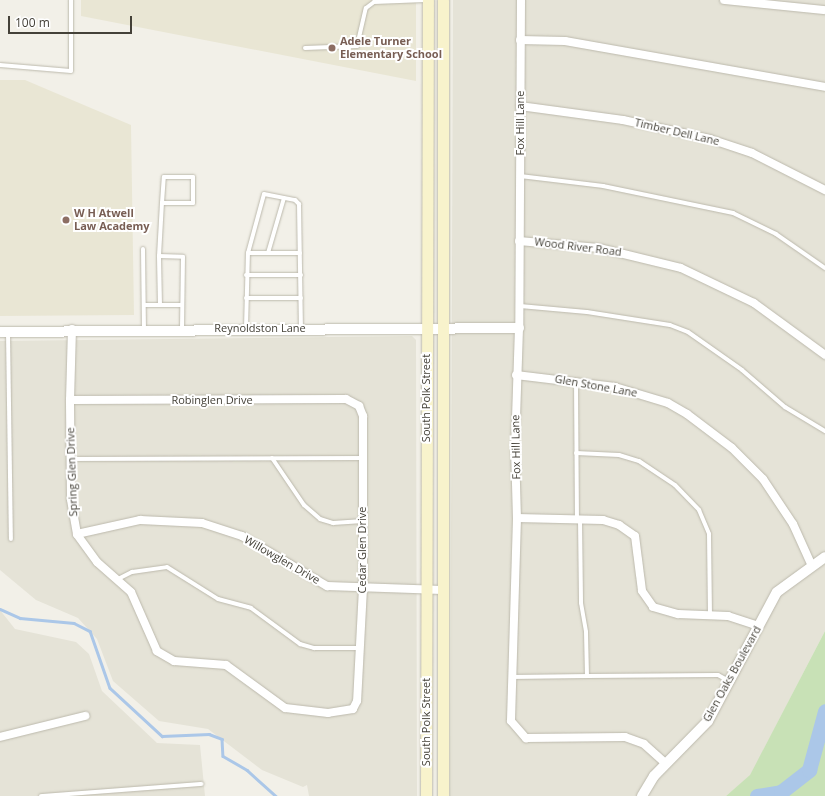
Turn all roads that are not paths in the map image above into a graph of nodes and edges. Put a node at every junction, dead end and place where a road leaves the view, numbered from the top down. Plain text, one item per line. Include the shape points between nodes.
1 (71, 0) edge
2 (425, 0) edge
3 (428, 0) edge
4 (444, 0) edge
5 (521, 0) edge
6 (724, 0) edge
7 (825, 10) edge
8 (520, 40) junction
9 (305, 48) dead end
10 (0, 65) edge
11 (825, 87) edge
12 (520, 106) junction
13 (520, 176) junction
14 (825, 190) edge
15 (284, 198) junction
16 (162, 202) junction
17 (519, 241) junction
18 (143, 249) dead end
19 (248, 253) junction
20 (268, 253) junction
21 (300, 253) junction
22 (159, 256) junction
23 (825, 268) edge
24 (246, 275) junction
25 (301, 275) junction
26 (246, 298) junction
27 (301, 298) junction
28 (144, 305) junction
29 (160, 305) junction
30 (182, 305) junction
31 (520, 306) junction
32 (182, 328) junction
33 (246, 328) junction
34 (301, 328) junction
35 (427, 328) junction
36 (443, 328) junction
37 (519, 328) junction
38 (72, 329) junction
39 (144, 329) junction
40 (4, 332) edge
41 (825, 355) edge
42 (516, 375) junction
43 (576, 381) junction
44 (70, 400) junction
45 (355, 401) joint
46 (825, 431) edge
47 (576, 453) junction
48 (272, 458) junction
49 (363, 458) junction
50 (71, 459) junction
51 (517, 518) junction
52 (578, 519) junction
53 (363, 521) junction
54 (77, 534) junction
55 (11, 539) dead end
56 (825, 557) edge
57 (812, 566) junction
58 (118, 579) junction
59 (363, 588) junction
60 (426, 590) junction
61 (442, 590) junction
62 (710, 615) junction
63 (759, 626) junction
64 (360, 648) junction
65 (512, 676) junction
66 (587, 676) junction
67 (730, 682) junction
68 (357, 701) joint
69 (85, 716) dead end
70 (0, 737) edge
71 (666, 764) junction
72 (202, 784) dead end
73 (41, 796) edge
74 (426, 796) edge
75 (443, 796) edge
76 (642, 796) edge

1 - 10 lane via 71,71
2 - 9 lane via 374,2 366,8 358,46
3 - 35 main road, South Polk Street
4 - 36 main road, South Polk Street
5 - 8 street, Fox Hill Lane
6 - 7 street
8 - 11 street via 565,41
8 - 12 street, Fox Hill Lane
12 - 13 street, Fox Hill Lane
12 - 14 street, Timber Dell Lane via 623,120 710,139 752,153
13 - 17 street, Fox Hill Lane
13 - 23 lane via 603,186 733,213 776,234
15 - 19 lane via 264,194
15 - 20 lane
15 - 21 lane via 299,204
16 - 16 lane via 164,177 193,177 193,203
16 - 22 lane
17 - 31 street, Fox Hill Lane
17 - 41 street, Wood River Road via 599,248 682,268 754,303
18 - 28 lane
19 - 20 lane
19 - 24 lane
20 - 21 lane
21 - 25 lane
22 - 29 lane
22 - 30 lane via 183,256
24 - 25 lane
24 - 26 lane
25 - 27 lane
26 - 27 lane
26 - 33 lane
27 - 34 lane
28 - 29 lane
28 - 39 lane
29 - 30 lane
30 - 32 lane
31 - 37 street, Fox Hill Lane
31 - 46 lane via 587,312 670,325 688,332 742,370 785,407
32 - 33 street, Reynoldston Lane
32 - 39 street, Reynoldston Lane
33 - 34 street, Reynoldston Lane
34 - 35 street, Reynoldston Lane
35 - 36 street, Reynoldston Lane
35 - 60 main road, South Polk Street
36 - 37 street, Reynoldston Lane
36 - 61 main road, South Polk Street
37 - 42 street, Fox Hill Lane
38 - 39 street, Reynoldston Lane
38 - 40 street, Reynoldston Lane
38 - 44 street, Spring Glen Drive
40 - 55 lane
42 - 43 street, Glen Stone Lane
42 - 51 street, Fox Hill Lane
43 - 47 lane
43 - 57 street, Glen Stone Lane via 639,393 668,403 715,434 750,464 779,500
44 - 45 street, Robinglen Drive
44 - 50 street, Spring Glen Drive
45 - 49 street, Cedar Glen Drive via 363,416
47 - 52 lane
47 - 62 lane via 619,455 639,461 675,485 699,510 709,534
48 - 49 lane
48 - 50 lane
48 - 53 lane via 304,505 320,519 333,523
49 - 53 street, Cedar Glen Drive
50 - 54 street, Spring Glen Drive via 71,499
51 - 52 street
51 - 65 street, Fox Hill Lane
52 - 62 street via 612,522 635,536 642,591 653,607 678,614
52 - 66 lane
53 - 59 street, Cedar Glen Drive
54 - 58 street, Spring Glen Drive via 93,558
54 - 59 street, Willowglen Drive via 140,520 202,523 242,536 327,586
56 - 57 street, Glen Oaks Boulevard
57 - 63 street, Glen Oaks Boulevard via 777,592
58 - 64 lane via 132,572 167,567 218,599 250,608 300,644
58 - 68 street, Spring Glen Drive via 131,592 152,643 164,657 187,663 210,661 226,665 285,708 342,712 353,709
59 - 60 street, Willowglen Drive
59 - 64 street, Cedar Glen Drive
60 - 61 street, Willowglen Drive
60 - 74 main road, South Polk Street
61 - 75 main road, South Polk Street
62 - 63 street
63 - 67 street, Glen Oaks Boulevard
64 - 68 street, Cedar Glen Drive
65 - 66 lane
65 - 71 street, Fox Hill Lane via 511,721 522,736 625,737 644,744
66 - 67 lane via 718,675
67 - 71 street, Glen Oaks Boulevard via 708,721
69 - 70 street
71 - 76 street, Glen Oaks Boulevard
72 - 73 lane

